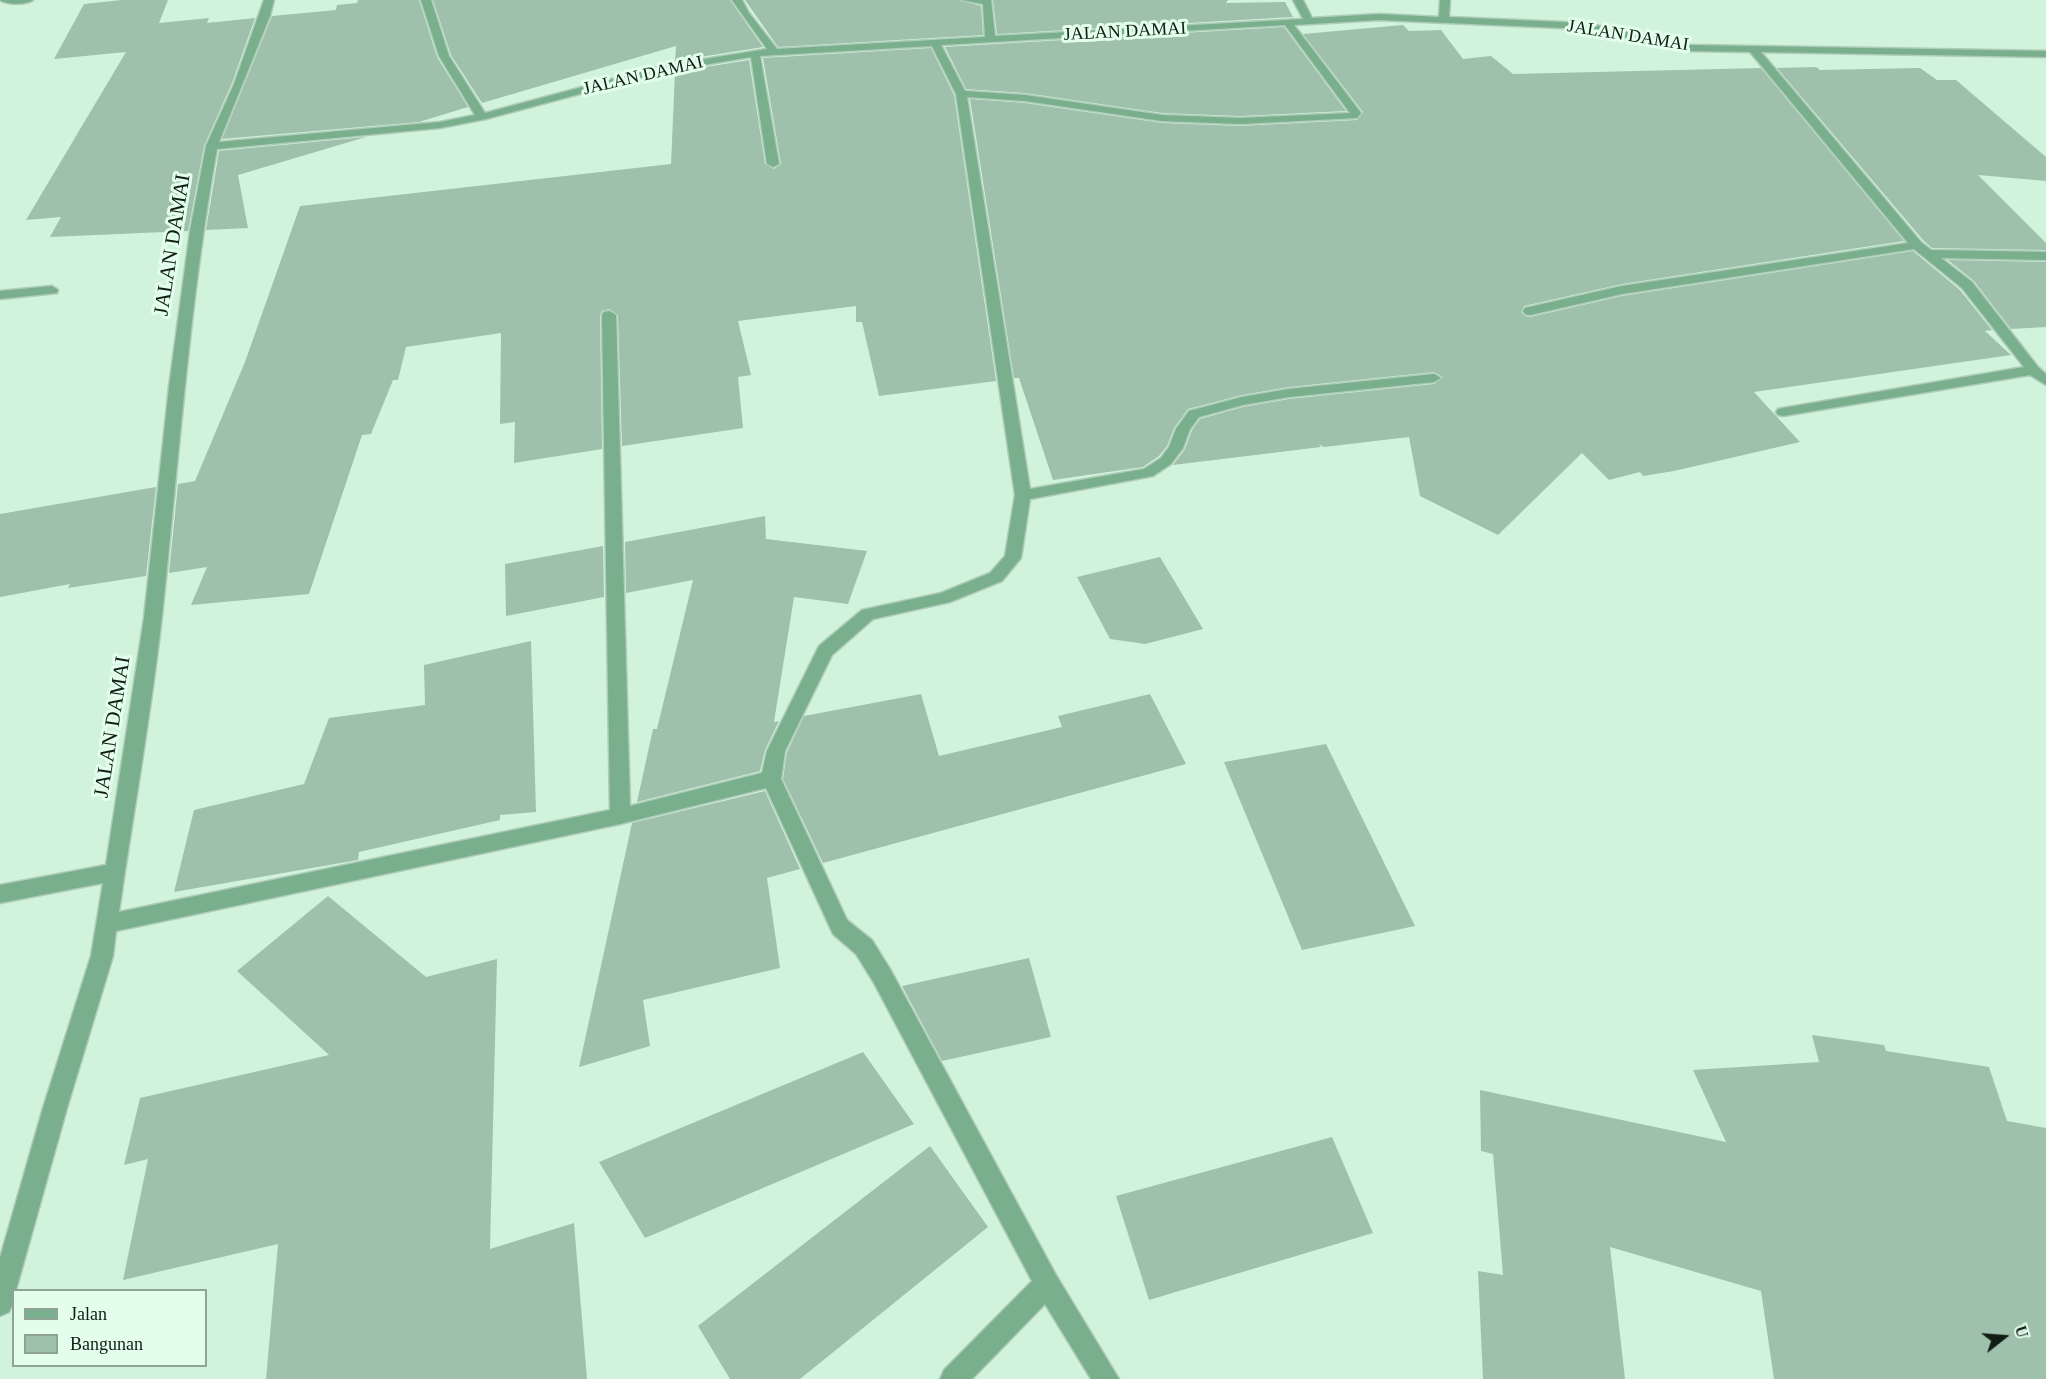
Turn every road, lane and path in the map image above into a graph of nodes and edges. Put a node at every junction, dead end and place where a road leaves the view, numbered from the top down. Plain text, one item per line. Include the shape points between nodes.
1 (5, 0) edge
2 (28, 0) edge
3 (269, 0) edge
4 (426, 0) edge
5 (737, 0) edge
6 (967, 0) edge
7 (1298, 0) edge
8 (1445, 0) edge
9 (989, 1) edge
10 (1444, 19) junction
11 (1309, 21) junction
12 (1287, 22) junction
13 (990, 39) junction
14 (935, 42) junction
15 (1753, 49) junction
16 (774, 52) junction
17 (755, 53) junction
18 (2046, 54) edge
19 (961, 94) junction
20 (482, 117) junction
21 (212, 146) junction
22 (773, 164) dead end
23 (1921, 250) junction
24 (2046, 256) edge
25 (52, 290) dead end
26 (0, 295) edge
27 (1530, 311) dead end
28 (609, 315) dead end
29 (2033, 370) junction
30 (1434, 378) dead end
31 (2046, 381) edge
32 (1783, 412) dead end
33 (1023, 495) junction
34 (771, 779) junction
35 (620, 816) junction
36 (114, 872) junction
37 (0, 894) edge
38 (107, 924) junction
39 (1047, 1284) junction
40 (0, 1303) edge
41 (953, 1379) edge
42 (1106, 1379) edge

1 - 2 street
3 - 21 street, JALAN DAMAI
4 - 20 street via 444,56
5 - 16 street
6 - 9 street
7 - 11 street
8 - 10 street
9 - 13 street
10 - 11 street, JALAN DAMAI
10 - 15 street, JALAN DAMAI via 1585,26 1671,45
11 - 12 street, JALAN DAMAI
12 - 13 street, JALAN DAMAI
12 - 19 street via 1341,91 1356,113 1353,116 1240,121 1162,117 1025,98
13 - 14 street, JALAN DAMAI
14 - 16 street, JALAN DAMAI
14 - 19 street
15 - 18 street, JALAN DAMAI
15 - 23 street
16 - 17 street, JALAN DAMAI
17 - 20 street, JALAN DAMAI via 662,69
17 - 22 street
19 - 33 street
20 - 21 street, JALAN DAMAI via 440,125
21 - 36 street, JALAN DAMAI via 196,231 176,387 153,618
23 - 24 street
23 - 27 street via 1622,290
23 - 29 street via 1967,285
25 - 26 street
28 - 35 street
29 - 31 street
29 - 32 street
30 - 33 street via 1289,393 1194,414 1166,461 1148,473
33 - 34 street via 1013,558 996,577 944,598 868,614 825,651 776,751
34 - 35 street
34 - 39 street via 840,927 864,947 882,976
35 - 38 street
36 - 37 street
36 - 38 street, JALAN DAMAI
38 - 40 street, JALAN DAMAI via 102,956
39 - 41 street
39 - 42 street

